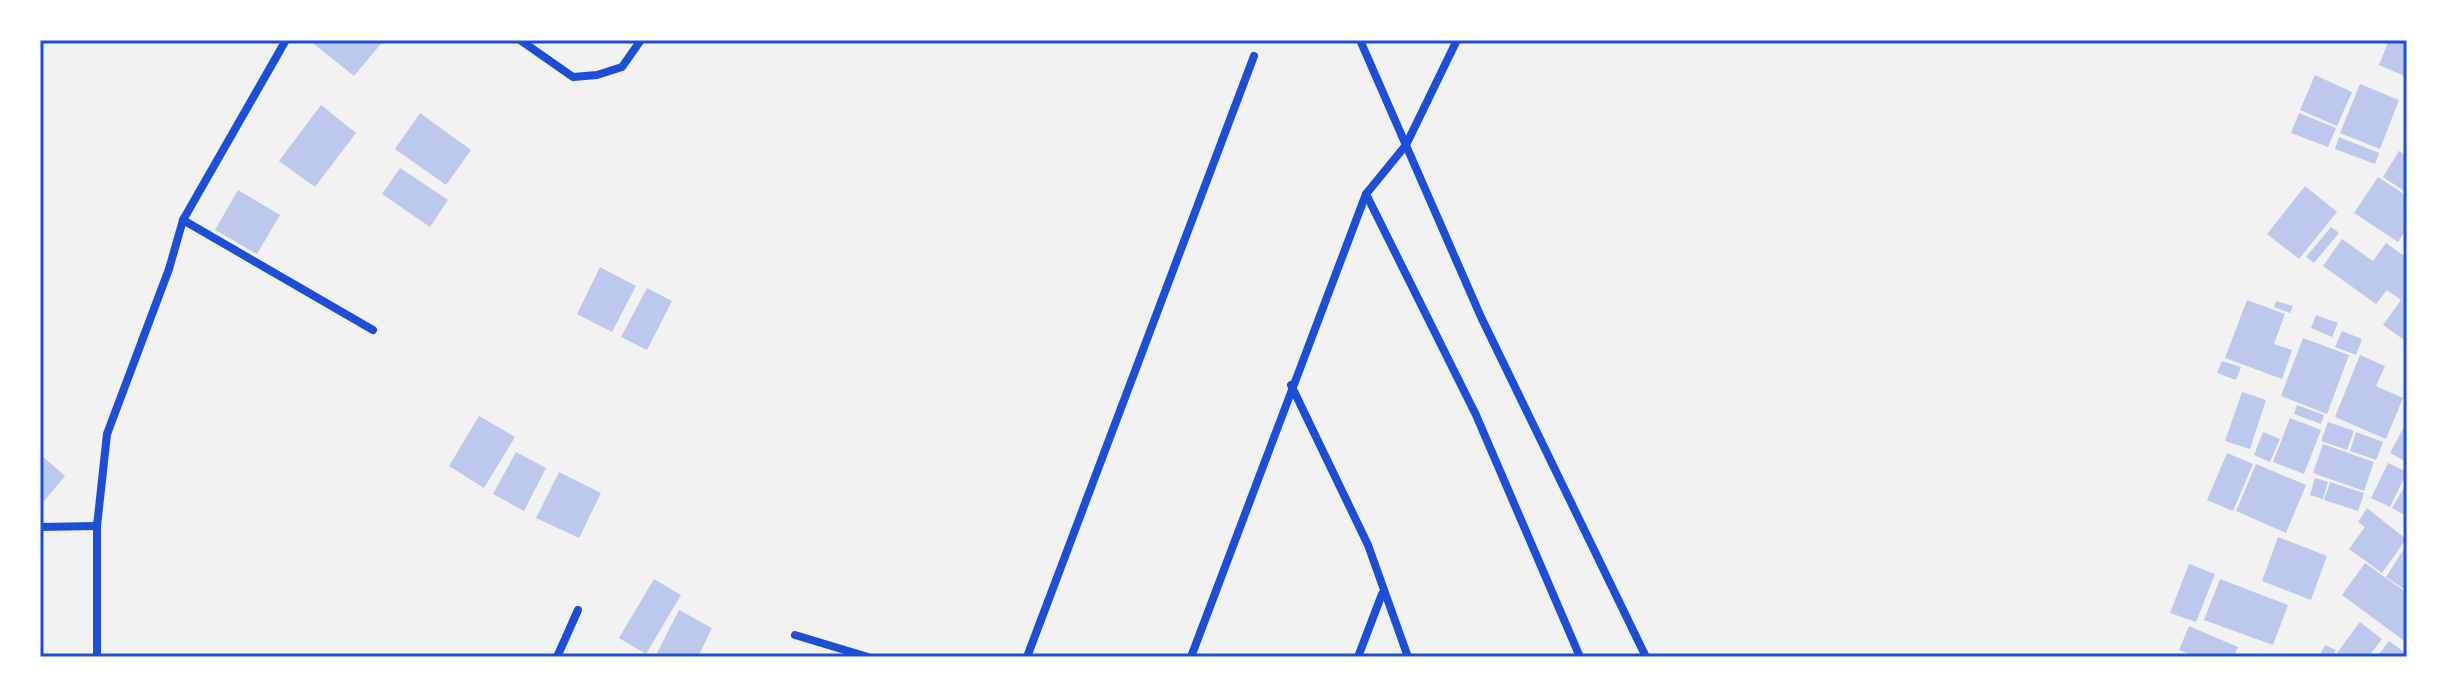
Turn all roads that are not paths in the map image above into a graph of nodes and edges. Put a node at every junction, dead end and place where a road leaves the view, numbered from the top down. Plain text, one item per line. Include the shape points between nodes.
1 (286, 40) edge
2 (520, 40) edge
3 (641, 40) edge
4 (1360, 40) edge
5 (1457, 40) edge
6 (1254, 56) dead end
7 (1406, 145) junction
8 (1366, 194) junction
9 (183, 220) junction
10 (373, 330) dead end
11 (1291, 385) junction
12 (97, 526) junction
13 (40, 527) edge
14 (1383, 594) junction
15 (578, 610) dead end
16 (795, 635) dead end
17 (97, 657) edge
18 (557, 657) edge
19 (868, 657) edge
20 (1027, 657) edge
21 (1191, 657) edge
22 (1358, 657) edge
23 (1408, 657) edge
24 (1580, 657) edge
25 (1646, 657) edge

1 - 9 street
2 - 3 street via 573,77 622,67
4 - 7 street
5 - 7 street
6 - 20 street
7 - 8 street
7 - 25 street via 1481,317
8 - 11 street
8 - 24 street via 1476,415
9 - 10 street
9 - 12 street via 107,434
11 - 14 street via 1368,545
11 - 21 street
12 - 13 street
12 - 17 street
14 - 22 street
14 - 23 street
15 - 18 street
16 - 19 street

